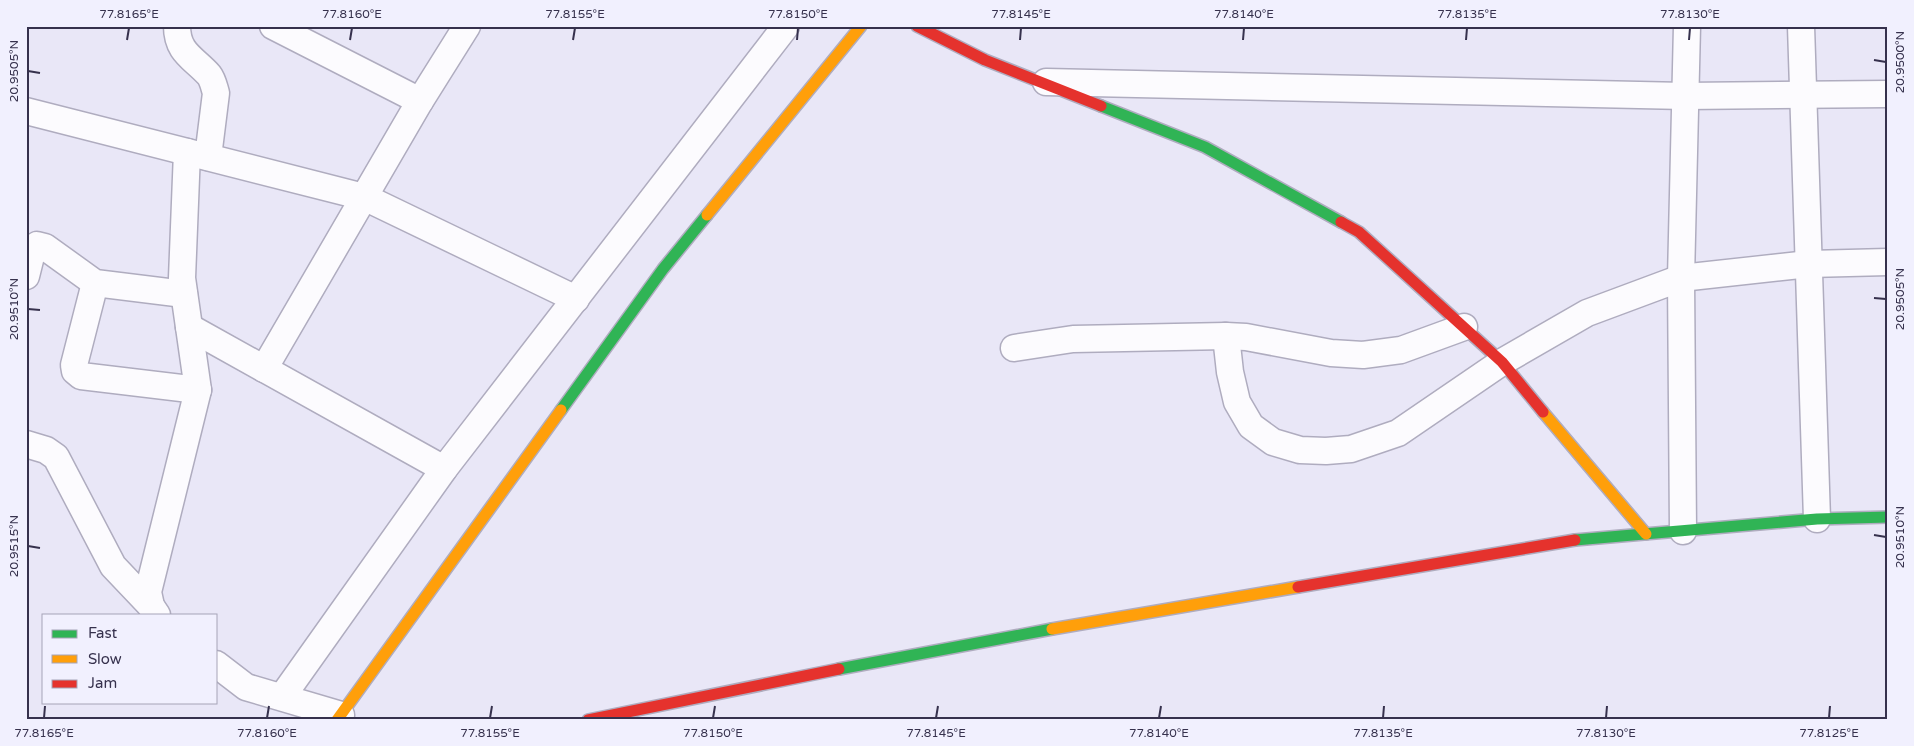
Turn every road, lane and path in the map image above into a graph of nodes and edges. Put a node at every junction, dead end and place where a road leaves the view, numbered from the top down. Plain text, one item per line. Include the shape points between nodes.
1 (177, 26) edge
2 (273, 26) edge
3 (467, 26) edge
4 (786, 26) edge
5 (861, 26) edge
6 (917, 26) edge
7 (1687, 26) edge
8 (1801, 26) edge
9 (1042, 82) junction
10 (1803, 94) junction
11 (1888, 94) edge
12 (1685, 96) junction
13 (420, 101) junction
14 (26, 111) edge
15 (198, 154) junction
16 (364, 197) junction
17 (1888, 262) edge
18 (1809, 264) junction
19 (26, 276) edge
20 (1681, 278) junction
21 (95, 283) junction
22 (184, 294) junction
23 (576, 299) junction
24 (189, 327) junction
25 (1464, 327) junction
26 (1226, 336) junction
27 (1014, 348) dead end
28 (1502, 362) junction
29 (264, 368) junction
30 (198, 390) junction
31 (26, 444) edge
32 (444, 470) junction
33 (1888, 517) edge
34 (1817, 519) junction
35 (1683, 531) junction
36 (1646, 534) junction
37 (154, 611) edge
38 (218, 665) edge
39 (282, 697) junction
40 (339, 717) edge
41 (588, 720) edge

1 - 15 street via 180,44 209,75 216,93
2 - 13 street
3 - 13 street
4 - 23 street
5 - 40 street via 663,269
6 - 9 street via 985,60
7 - 12 street
8 - 10 street
9 - 12 street
9 - 25 street via 1206,147 1299,197 1359,232
10 - 11 street
10 - 12 street
10 - 18 street
12 - 20 street
13 - 16 street
14 - 15 street
15 - 16 street
15 - 22 street via 182,278
16 - 23 street
16 - 29 street
17 - 18 street
18 - 20 street
18 - 34 street
19 - 21 street via 37,245 45,247
20 - 28 street via 1587,313
20 - 35 street
21 - 22 street
21 - 30 street via 74,371 81,376
22 - 24 street
23 - 32 street
24 - 29 street
24 - 30 street
25 - 26 street via 1402,350 1363,355
25 - 28 street
26 - 27 street via 1073,339
26 - 28 street via 1237,402 1251,426 1273,442 1300,450 1351,449 1398,433
28 - 36 street
29 - 32 street
30 - 37 street via 148,592
31 - 37 street via 56,457 113,566
32 - 39 street
33 - 34 street
34 - 35 street
35 - 36 street
36 - 41 street via 1589,538 1108,618
38 - 39 street via 246,686
39 - 40 street

